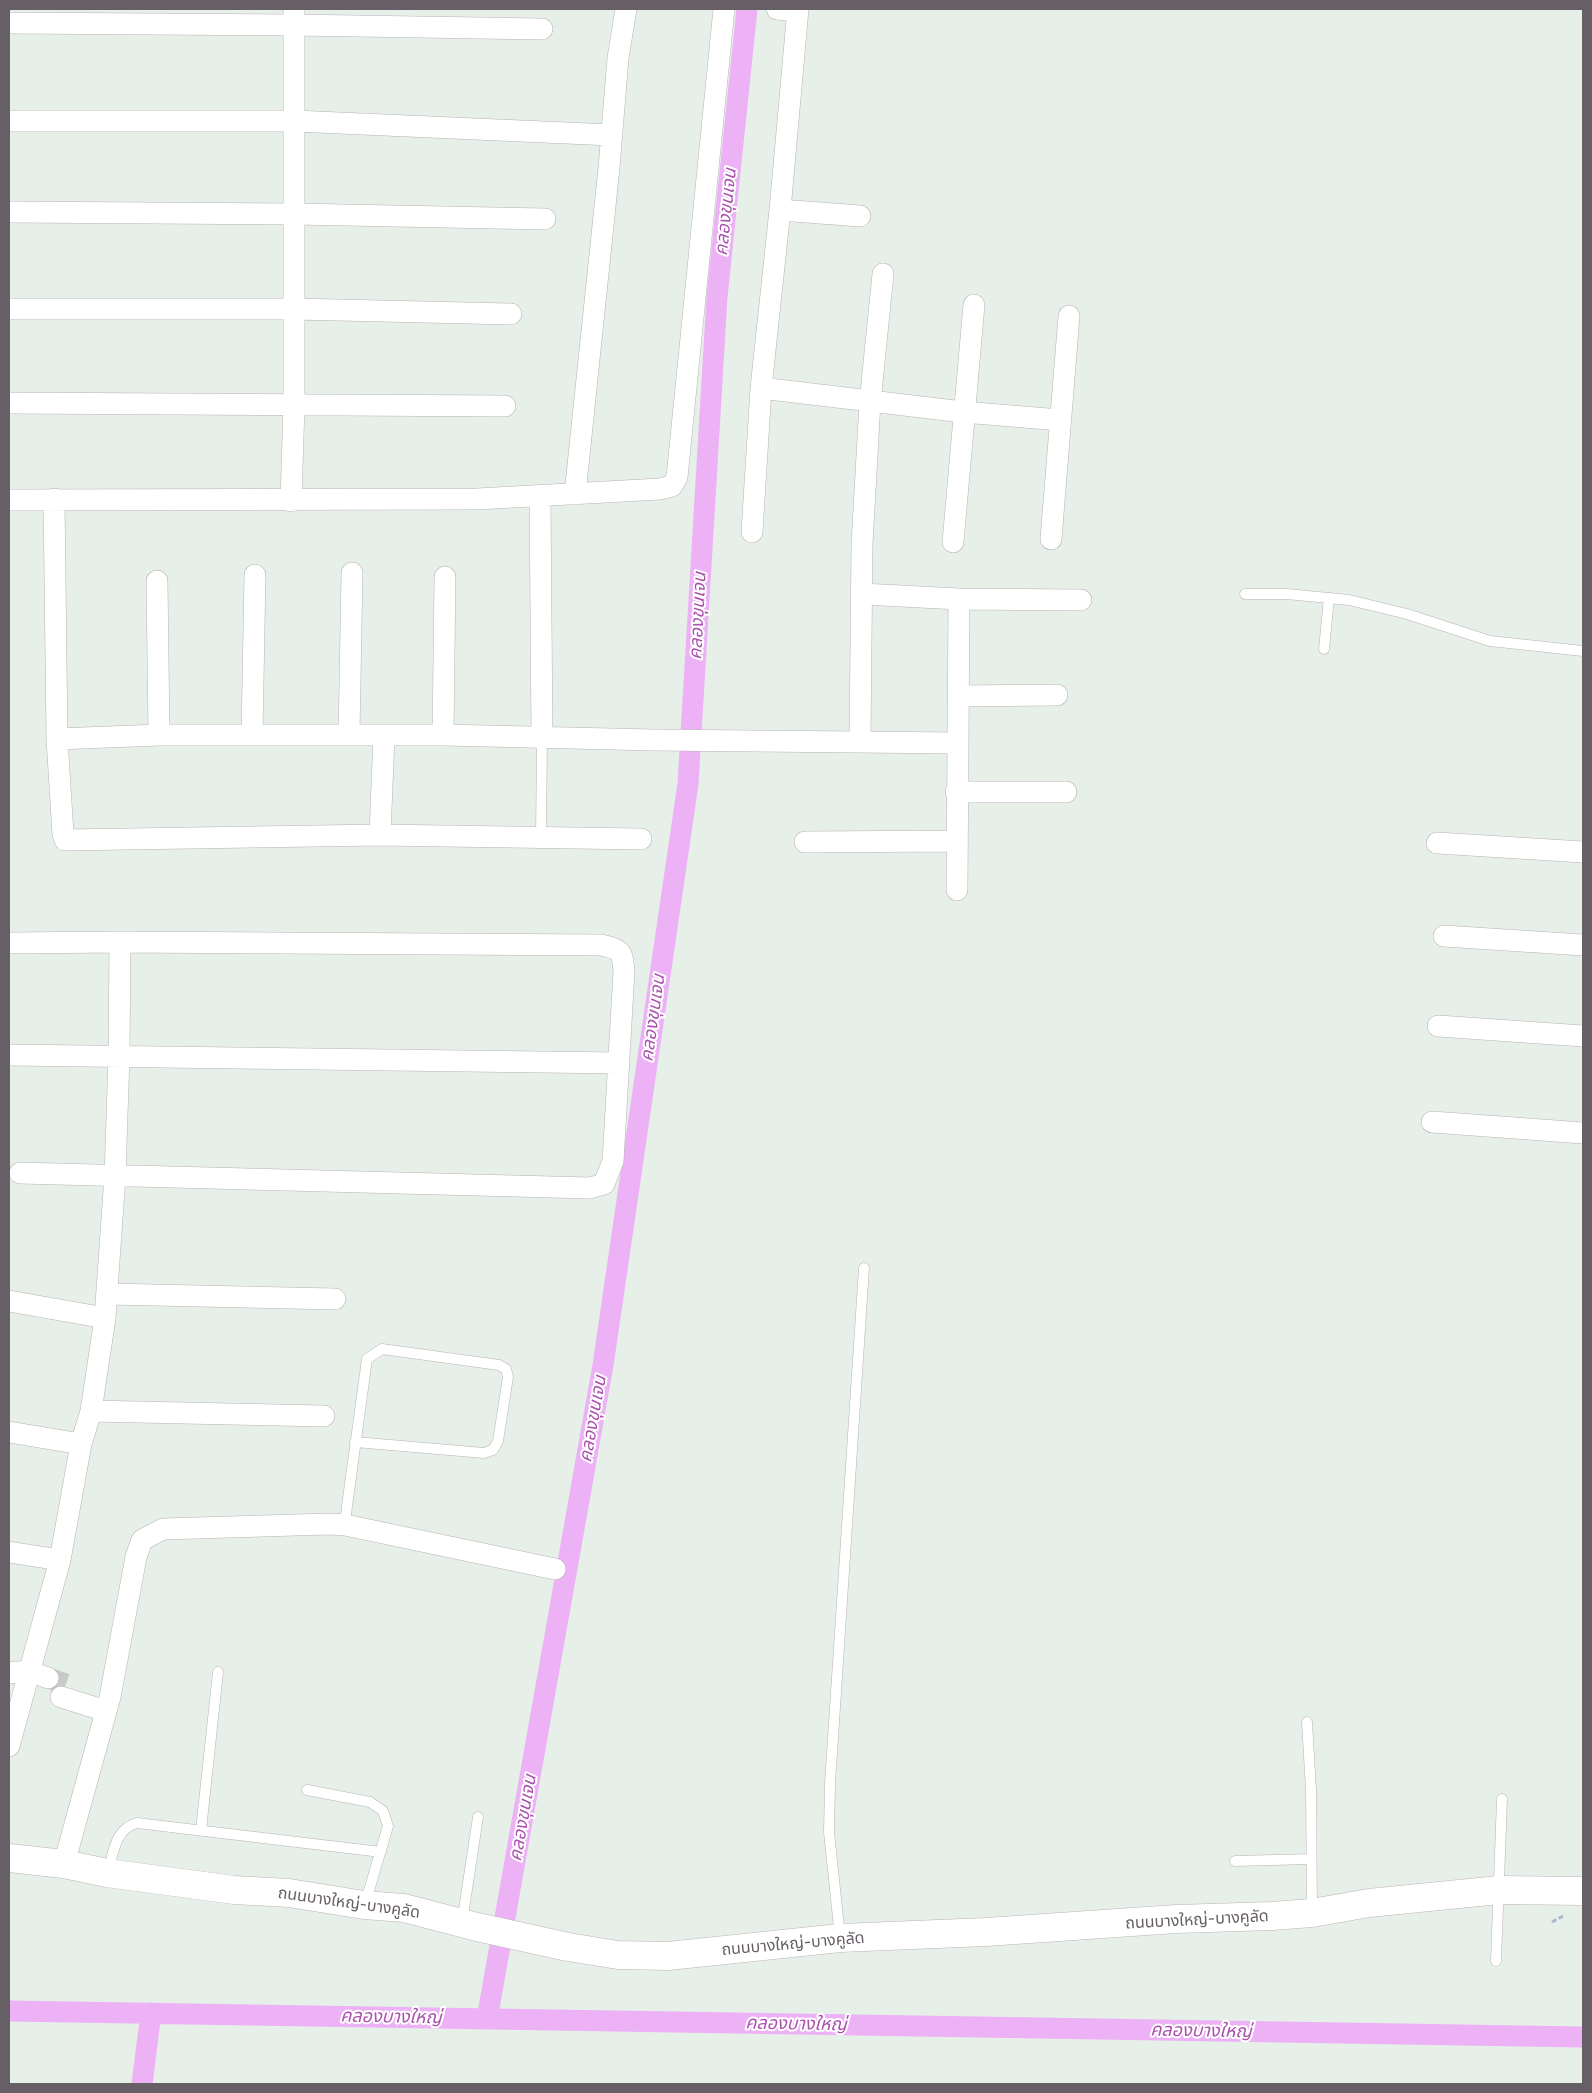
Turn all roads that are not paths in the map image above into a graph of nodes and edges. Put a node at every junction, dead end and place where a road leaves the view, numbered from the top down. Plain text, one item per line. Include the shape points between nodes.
1 (626, 9) edge
2 (724, 9) edge
3 (788, 9) edge
4 (294, 17) edge
5 (9, 23) edge
6 (542, 29) dead end
7 (9, 121) edge
8 (294, 121) junction
9 (612, 135) junction
10 (780, 210) junction
11 (9, 212) edge
12 (294, 214) junction
13 (860, 216) dead end
14 (545, 219) dead end
15 (883, 274) dead end
16 (974, 305) dead end
17 (9, 309) edge
18 (294, 309) junction
19 (511, 314) dead end
20 (1069, 316) dead end
21 (760, 388) junction
22 (870, 402) junction
23 (9, 403) edge
24 (294, 405) junction
25 (505, 406) dead end
26 (963, 412) junction
27 (1060, 420) junction
28 (575, 494) junction
29 (540, 497) junction
30 (54, 499) junction
31 (9, 500) edge
32 (291, 501) junction
33 (752, 532) dead end
34 (1051, 539) dead end
35 (953, 542) dead end
36 (352, 573) dead end
37 (254, 575) dead end
38 (445, 577) dead end
39 (158, 581) dead end
40 (862, 594) junction
41 (1245, 594) dead end
42 (1329, 598) junction
43 (959, 599) junction
44 (1081, 600) dead end
45 (1324, 649) dead end
46 (1583, 650) edge
47 (1057, 694) dead end
48 (959, 696) junction
49 (159, 735) junction
50 (252, 735) junction
51 (349, 735) junction
52 (443, 735) junction
53 (384, 736) junction
54 (542, 736) junction
55 (58, 739) junction
56 (860, 742) junction
57 (958, 743) junction
58 (956, 792) junction
59 (1066, 792) dead end
60 (380, 835) junction
61 (542, 837) junction
62 (641, 838) dead end
63 (956, 841) junction
64 (805, 842) dead end
65 (1437, 843) dead end
66 (1583, 852) edge
67 (957, 890) dead end
68 (1444, 936) dead end
69 (120, 942) junction
70 (9, 943) edge
71 (1583, 945) edge
72 (1438, 1026) dead end
73 (1583, 1036) edge
74 (9, 1056) edge
75 (119, 1056) junction
76 (618, 1063) junction
77 (1432, 1122) dead end
78 (1583, 1133) edge
79 (20, 1173) dead end
80 (114, 1176) junction
81 (864, 1268) dead end
82 (108, 1294) junction
83 (335, 1299) dead end
84 (9, 1302) edge
85 (105, 1318) junction
86 (91, 1411) junction
87 (324, 1416) dead end
88 (9, 1432) edge
89 (355, 1442) junction
90 (82, 1444) junction
91 (345, 1525) junction
92 (9, 1552) edge
93 (60, 1560) junction
94 (555, 1569) dead end
95 (218, 1672) dead end
96 (36, 1682) edge
97 (108, 1704) junction
98 (1307, 1722) dead end
99 (9, 1746) edge
100 (307, 1790) dead end
101 (1502, 1799) dead end
102 (478, 1818) dead end
103 (201, 1830) junction
104 (381, 1852) junction
105 (9, 1858) edge
106 (1311, 1859) junction
107 (1235, 1861) dead end
108 (64, 1864) junction
109 (107, 1873) junction
110 (1499, 1890) junction
111 (1583, 1891) edge
112 (364, 1905) junction
113 (1312, 1913) junction
114 (470, 1925) junction
115 (840, 1938) junction
116 (1496, 1961) dead end

1 - 9 street via 618,58
2 - 28 street via 677,477 672,486 660,490
3 - 10 street
4 - 5 street
4 - 6 street
4 - 8 street
7 - 8 street
8 - 9 street
8 - 12 street
9 - 28 street
10 - 13 street
10 - 21 street
11 - 12 street
12 - 14 street
12 - 18 street
15 - 22 street
16 - 26 street
17 - 18 street
18 - 19 street
18 - 24 street
20 - 27 street
21 - 22 street
21 - 33 street
22 - 26 street
22 - 40 street
23 - 24 street
24 - 25 street
24 - 32 street
26 - 27 street
26 - 35 street
27 - 34 street
28 - 29 street
29 - 32 street
29 - 54 street
30 - 31 street
30 - 32 street
30 - 55 street
36 - 51 street
37 - 50 street
38 - 52 street
39 - 49 street
40 - 43 street
40 - 56 street
41 - 42 lane
42 - 45 lane
42 - 46 lane via 1407,614 1490,641
43 - 44 street
43 - 48 street
47 - 48 street
48 - 57 street
49 - 50 street
49 - 55 street
50 - 51 street
51 - 53 street
52 - 53 street
52 - 54 street
53 - 60 street
54 - 56 street
54 - 61 lane
55 - 60 street via 63,834 66,840
56 - 57 street
57 - 58 street
58 - 59 street
58 - 63 street
60 - 61 street
61 - 62 street
63 - 64 street
63 - 67 street
65 - 66 street
68 - 71 street
69 - 70 street
69 - 75 street
69 - 76 street via 601,945 617,949 623,956
72 - 73 street
74 - 75 street
75 - 76 street
75 - 80 street
76 - 80 street via 613,1161 604,1184 590,1188
77 - 78 street
79 - 80 street
80 - 82 street
81 - 115 lane via 830,1783 829,1832
82 - 83 street
82 - 85 street
84 - 85 street
85 - 86 street
86 - 87 street
86 - 90 street
88 - 90 street
89 - 89 lane via 484,1453 494,1450 508,1377 506,1369 499,1365 382,1349 367,1359
89 - 91 lane
90 - 93 street
91 - 94 street
91 - 97 street via 163,1529 142,1540
92 - 93 street
93 - 96 street
95 - 103 lane
96 - 97 street
96 - 99 street
97 - 108 street
98 - 106 lane
100 - 104 lane via 370,1802 383,1811 388,1826
101 - 110 lane
102 - 114 lane
103 - 104 lane
103 - 109 lane via 137,1823 127,1826 119,1835
104 - 112 lane
105 - 108 street, ถนนบางใหญ่-บางคูลัด
106 - 107 lane
106 - 113 lane
108 - 109 street, ถนนบางใหญ่-บางคูลัด
109 - 112 street, ถนนบางใหญ่-บางคูลัด via 234,1890 288,1893
110 - 111 street, ถนนบางใหญ่-บางคูลัด
110 - 113 street, ถนนบางใหญ่-บางคูลัด via 1369,1903
110 - 116 lane
112 - 114 street, ถนนบางใหญ่-บางคูลัด via 404,1908
113 - 115 street, ถนนบางใหญ่-บางคูลัด
114 - 115 street, ถนนบางใหญ่-บางคูลัด via 618,1955 668,1956

